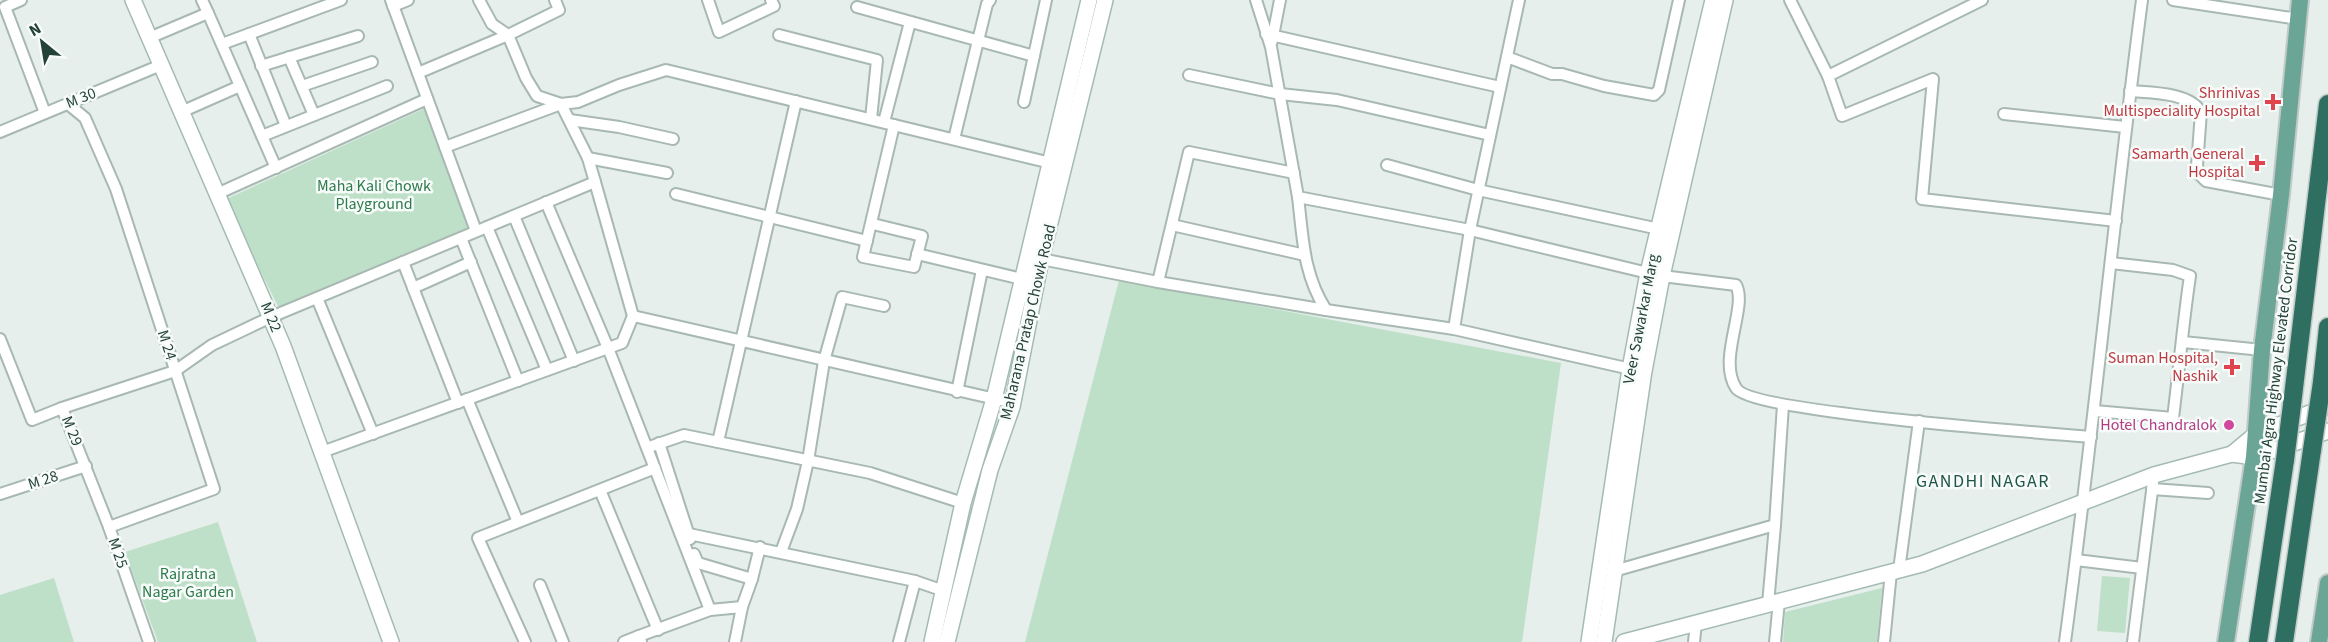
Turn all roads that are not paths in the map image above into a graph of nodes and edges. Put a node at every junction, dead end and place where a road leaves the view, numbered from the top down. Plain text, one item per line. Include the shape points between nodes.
1 (21, 0) edge
2 (133, 0) edge
3 (202, 0) edge
4 (341, 0) edge
5 (408, 0) edge
6 (479, 0) edge
7 (555, 0) edge
8 (708, 0) edge
9 (771, 0) edge
10 (990, 0) edge
11 (1046, 0) edge
12 (1106, 0) edge
13 (1256, 0) edge
14 (1280, 0) edge
15 (1519, 0) edge
16 (1679, 0) edge
17 (1713, 0) edge
18 (1725, 0) edge
19 (1790, 0) edge
20 (1982, 0) edge
21 (2142, 0) edge
22 (2173, 0) edge
23 (2300, 0) edge
24 (1085, 1) edge
25 (392, 3) edge
26 (857, 7) dead end
27 (208, 13) junction
28 (2298, 19) junction
29 (910, 22) junction
30 (249, 34) junction
31 (508, 35) junction
32 (779, 35) dead end
33 (1270, 35) junction
34 (358, 36) dead end
35 (149, 38) junction
36 (978, 41) junction
37 (222, 44) junction
38 (1034, 56) junction
39 (289, 57) junction
40 (1507, 57) junction
41 (372, 62) dead end
42 (161, 65) junction
43 (261, 66) junction
44 (418, 73) junction
45 (1189, 75) dead end
46 (1828, 76) junction
47 (240, 86) junction
48 (302, 86) junction
49 (387, 86) dead end
50 (1500, 87) junction
51 (2130, 91) junction
52 (1280, 94) junction
53 (428, 99) junction
54 (796, 101) junction
55 (1024, 102) dead end
56 (68, 104) junction
57 (561, 104) junction
58 (2328, 104) edge
59 (181, 112) junction
60 (45, 113) junction
61 (2004, 114) dead end
62 (314, 115) junction
63 (871, 119) junction
64 (570, 120) junction
65 (889, 123) junction
66 (286, 126) junction
67 (2125, 127) junction
68 (0, 132) edge
69 (1490, 135) junction
70 (262, 136) junction
71 (673, 139) dead end
72 (954, 139) junction
73 (445, 147) junction
74 (588, 158) junction
75 (1059, 165) junction
76 (1387, 165) dead end
77 (276, 168) junction
78 (667, 173) dead end
79 (1294, 173) junction
80 (595, 182) junction
81 (1478, 190) junction
82 (217, 194) junction
83 (676, 194) dead end
84 (2282, 195) junction
85 (1298, 196) junction
86 (546, 202) junction
87 (514, 216) junction
88 (768, 217) junction
89 (2116, 221) junction
90 (873, 224) junction
91 (1172, 225) junction
92 (487, 227) junction
93 (1470, 230) junction
94 (1659, 230) junction
95 (476, 231) junction
96 (461, 238) junction
97 (867, 241) junction
98 (917, 255) junction
99 (1305, 255) junction
100 (1034, 258) junction
101 (403, 262) junction
102 (471, 262) junction
103 (2111, 263) junction
104 (982, 270) junction
105 (1655, 275) junction
106 (1022, 279) junction
107 (1158, 282) junction
108 (413, 288) junction
109 (317, 298) junction
110 (884, 306) dead end
111 (1326, 310) junction
112 (633, 316) junction
113 (271, 317) junction
114 (2328, 327) edge
115 (1454, 329) junction
116 (0, 339) edge
117 (739, 341) junction
118 (2183, 342) junction
119 (608, 348) junction
120 (2262, 350) junction
121 (574, 361) junction
122 (824, 361) junction
123 (5, 368) edge
124 (547, 370) junction
125 (1637, 370) junction
126 (175, 371) junction
127 (518, 381) junction
128 (957, 392) junction
129 (994, 399) junction
130 (463, 401) junction
131 (1013, 403) junction
132 (1783, 405) junction
133 (2328, 406) edge
134 (62, 408) junction
135 (2095, 411) junction
136 (1919, 422) junction
137 (2328, 431) edge
138 (373, 434) junction
139 (2256, 434) junction
140 (2091, 437) junction
141 (718, 442) junction
142 (659, 443) junction
143 (647, 448) junction
144 (322, 452) junction
145 (2232, 454) junction
146 (2254, 457) junction
147 (808, 461) junction
148 (86, 466) junction
149 (655, 468) junction
150 (2153, 482) junction
151 (600, 490) junction
152 (2208, 493) dead end
153 (0, 494) edge
154 (2084, 501) junction
155 (963, 503) junction
156 (518, 522) junction
157 (1775, 525) junction
158 (109, 527) junction
159 (689, 534) junction
160 (760, 547) junction
161 (781, 552) junction
162 (2076, 560) junction
163 (2142, 568) junction
164 (1895, 571) junction
165 (1614, 572) junction
166 (752, 579) junction
167 (915, 581) junction
168 (2328, 583) edge
169 (540, 585) dead end
170 (945, 591) junction
171 (1773, 602) junction
172 (742, 607) junction
173 (710, 610) junction
174 (1696, 623) junction
175 (658, 630) junction
176 (640, 639) edge
177 (389, 641) edge
178 (2133, 641) edge
179 (149, 642) edge
180 (525, 642) edge
181 (562, 642) edge
182 (624, 642) edge
183 (735, 642) edge
184 (899, 642) edge
185 (932, 642) edge
186 (947, 642) edge
187 (1589, 642) edge
188 (1604, 642) edge
189 (1624, 642) edge
190 (1694, 642) edge
191 (1775, 642) edge
192 (1884, 642) edge
193 (2065, 642) edge
194 (2145, 642) edge
195 (2226, 642) edge
196 (2258, 642) edge
197 (2284, 642) edge
198 (2319, 642) edge

1 - 60 street via 5,7
2 - 35 street, M 22
3 - 27 street
4 - 30 street
5 - 25 street
6 - 31 street via 492,24
7 - 31 street via 559,10
8 - 9 street via 719,32 774,6
10 - 36 street
11 - 38 street
12 - 75 street, Maharana Pratap Chowk Road
13 - 33 street
14 - 33 street
15 - 40 street
16 - 40 street via 1659,90 1654,95 1552,74
17 - 94 street, Veer Sawarkar Marg
18 - 105 street, Veer Sawarkar Marg
19 - 46 street
20 - 46 street
21 - 51 street
22 - 28 street
23 - 28 main road
24 - 75 street, Maharana Pratap Chowk Road
25 - 44 street
26 - 29 street
27 - 35 street
27 - 37 street
28 - 84 main road
29 - 36 street
29 - 65 street
30 - 37 street
30 - 43 street
31 - 44 street
31 - 57 street via 537,96
32 - 63 street via 877,60
33 - 50 street
33 - 52 street
34 - 39 street
35 - 42 street, M 22
36 - 38 street
36 - 72 street
37 - 47 street
38 - 55 street
39 - 43 street
39 - 48 street
40 - 50 street
41 - 48 street
42 - 56 street, M 30
42 - 59 street, M 22
43 - 66 street
44 - 53 street
45 - 52 street
46 - 89 street via 1842,116 1933,79 1922,199
47 - 59 street
47 - 70 street
48 - 62 street
49 - 62 street
50 - 69 street
51 - 67 street
51 - 84 street via 2175,97 2197,105 2201,112 2197,166 2206,181
52 - 69 street via 1337,100
52 - 79 street
53 - 73 street
53 - 77 street
54 - 57 street via 666,70 578,102
54 - 63 street
54 - 88 street
56 - 60 street, M 30
56 - 126 street, M 24 via 85,118 116,189
57 - 64 street
57 - 73 street
58 - 196 highway, Mumbai Agra Highway Elevated Corridor, bridge via 2292,405
59 - 82 street, M 22
60 - 68 street, M 30
61 - 67 street
62 - 66 street
63 - 65 street
64 - 71 street
64 - 74 street
65 - 72 street
65 - 90 street
66 - 70 street
67 - 89 street
69 - 81 street
70 - 77 street
72 - 75 street
73 - 95 street
74 - 78 street
74 - 80 street
75 - 100 street, Maharana Pratap Chowk Road
76 - 81 street
77 - 82 street
79 - 85 street
79 - 91 street via 1189,152
80 - 86 street
80 - 112 street
81 - 93 street
81 - 94 street
82 - 113 street, M 22
83 - 88 street
84 - 120 main road
85 - 93 street
85 - 99 street
86 - 87 street
86 - 119 street
87 - 92 street
87 - 121 street
88 - 97 street
88 - 117 street
89 - 103 street
90 - 97 street
90 - 98 street via 922,236
91 - 99 street
91 - 107 street
92 - 95 street
92 - 124 street
93 - 105 street
93 - 115 street
94 - 105 street, Veer Sawarkar Marg
95 - 96 street
96 - 101 street
96 - 102 street
97 - 98 street via 863,257 914,267
98 - 104 street
99 - 111 street via 1306,270
100 - 106 street, Maharana Pratap Chowk Road
100 - 107 street
100 - 131 street, Maharana Pratap Chowk Road
101 - 108 street
101 - 109 street
102 - 108 street
102 - 127 street
103 - 118 street via 2173,270 2190,276
103 - 135 street
104 - 106 street
104 - 128 street
105 - 125 street, Veer Sawarkar Marg
105 - 132 street via 1736,285 1738,303 1729,362 1734,385 1743,395
106 - 129 street, Maharana Pratap Chowk Road
107 - 111 street
108 - 130 street
109 - 113 street
109 - 138 street
110 - 122 street via 842,297
111 - 115 street
112 - 117 street
112 - 119 street via 622,343
113 - 126 street via 212,345
113 - 144 street, M 22
114 - 197 highway, bridge
115 - 125 street
116 - 123 street, M 29
117 - 122 street
117 - 141 street
118 - 120 street
118 - 135 street via 2173,418
119 - 121 street
119 - 143 street
120 - 139 main road
121 - 124 street
122 - 128 street
122 - 147 street
123 - 134 street, M 29 via 32,420
124 - 127 street
125 - 165 street, Veer Sawarkar Marg
125 - 187 street, Veer Sawarkar Marg
126 - 134 street
126 - 158 street, M 24 via 213,489
127 - 130 street
128 - 129 street
129 - 131 street
129 - 155 street, Maharana Pratap Chowk Road
130 - 138 street
130 - 156 street
131 - 186 street, Maharana Pratap Chowk Road via 990,470
132 - 136 street
132 - 157 street
133 - 139 street
134 - 148 street, M 29
135 - 140 street
136 - 140 street
136 - 164 street
137 - 146 street
138 - 144 street
139 - 145 street
139 - 146 main road
140 - 154 street
141 - 142 street via 684,435
141 - 147 street
142 - 143 street
142 - 159 street
143 - 149 street
144 - 177 street, M 22
145 - 146 street
145 - 150 street
146 - 195 main road
147 - 155 street via 870,473
147 - 161 street via 797,509
148 - 153 street, M 28
148 - 158 street, M 25
149 - 151 street
149 - 173 street
150 - 152 street
150 - 154 street
150 - 163 street
151 - 156 street
151 - 175 street
154 - 162 street
154 - 164 street
155 - 170 street, Maharana Pratap Chowk Road
156 - 180 street via 478,538
157 - 165 street
157 - 171 street
158 - 179 street, M 25
159 - 160 street
159 - 166 street via 696,561
160 - 161 street
160 - 166 street
161 - 167 street
162 - 163 street
162 - 193 street
163 - 178 street
164 - 171 street
164 - 192 street
165 - 188 street, Veer Sawarkar Marg
166 - 172 street
167 - 170 street
167 - 184 street
168 - 198 main road
169 - 181 street
170 - 185 street, Maharana Pratap Chowk Road
171 - 174 street
171 - 191 street
172 - 173 street
172 - 183 street
173 - 175 street
174 - 189 street
174 - 190 street
175 - 176 street
176 - 182 street
178 - 194 street

